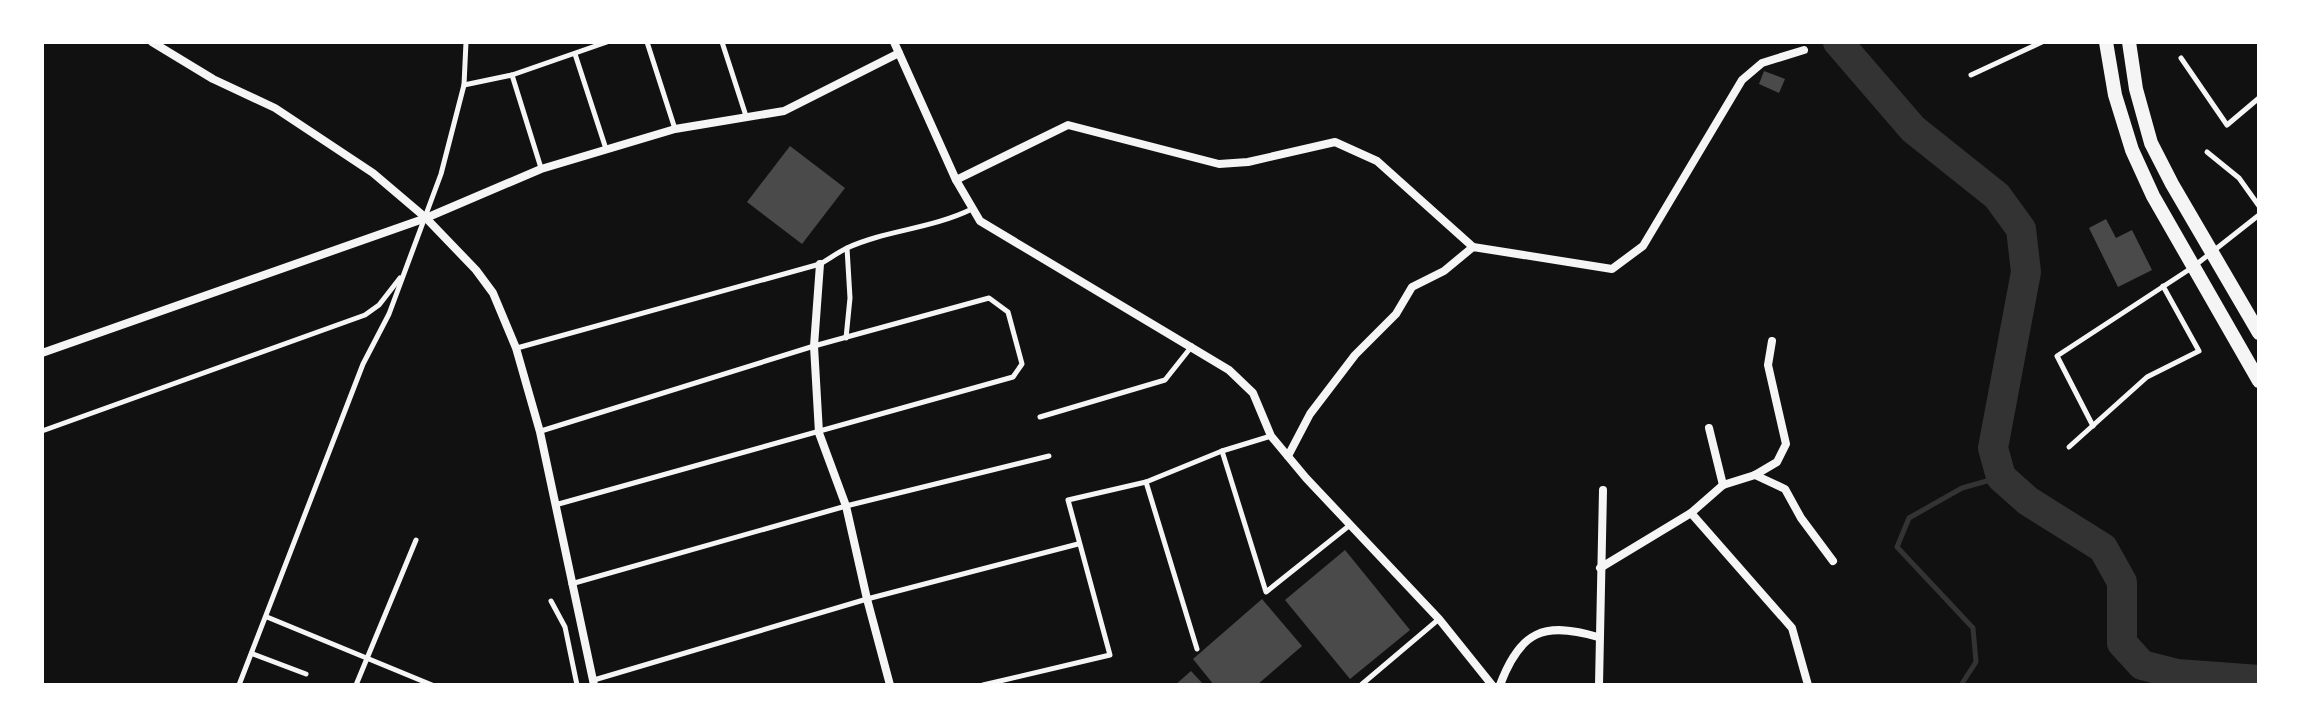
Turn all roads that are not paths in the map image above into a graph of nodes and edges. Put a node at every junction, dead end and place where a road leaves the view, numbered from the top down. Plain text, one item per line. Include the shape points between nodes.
1 (152, 42) edge
2 (466, 42) edge
3 (607, 42) edge
4 (647, 42) edge
5 (722, 42) edge
6 (894, 42) edge
7 (2042, 42) edge
8 (2106, 42) edge
9 (2129, 42) edge
10 (1804, 50) dead end
11 (899, 53) junction
12 (575, 54) junction
13 (2181, 58) dead end
14 (512, 75) junction
15 (1971, 75) dead end
16 (464, 85) junction
17 (2259, 98) edge
18 (746, 116) junction
19 (675, 129) junction
20 (607, 150) junction
21 (2207, 152) dead end
22 (541, 169) junction
23 (956, 180) junction
24 (2259, 206) edge
25 (972, 209) junction
26 (2259, 215) edge
27 (426, 218) junction
28 (1473, 247) junction
29 (847, 248) junction
30 (2211, 252) junction
31 (820, 264) junction
32 (2193, 267) junction
33 (404, 272) junction
34 (2163, 286) junction
35 (2259, 333) edge
36 (846, 338) junction
37 (1772, 341) dead end
38 (814, 346) junction
39 (1192, 346) junction
40 (516, 348) junction
41 (42, 353) edge
42 (2259, 381) edge
43 (1040, 417) dead end
44 (2093, 426) junction
45 (1709, 428) dead end
46 (42, 431) edge
47 (540, 432) junction
48 (819, 433) junction
49 (1271, 436) junction
50 (2069, 447) dead end
51 (1222, 451) junction
52 (1049, 456) dead end
53 (1288, 456) junction
54 (1755, 475) junction
55 (1146, 482) junction
56 (1723, 485) junction
57 (1603, 490) dead end
58 (555, 505) junction
59 (846, 506) junction
60 (1691, 513) junction
61 (1350, 525) junction
62 (416, 540) dead end
63 (1078, 544) junction
64 (1833, 561) dead end
65 (1600, 568) junction
66 (571, 584) junction
67 (867, 599) junction
68 (551, 601) dead end
69 (267, 617) junction
70 (1439, 619) junction
71 (1598, 637) junction
72 (1197, 649) dead end
73 (253, 654) junction
74 (367, 660) junction
75 (306, 674) dead end
76 (594, 683) edge
77 (239, 685) edge
78 (356, 685) edge
79 (432, 685) edge
80 (577, 685) edge
81 (890, 685) edge
82 (983, 685) edge
83 (1361, 685) edge
84 (1492, 685) edge
85 (1500, 685) edge
86 (1599, 685) edge
87 (1808, 685) edge

1 - 27 street via 275,108 373,173
2 - 16 lane
3 - 12 lane
4 - 19 lane
5 - 18 lane
6 - 11 street
7 - 15 lane
8 - 32 main road via 2132,150
9 - 30 main road via 2151,143
10 - 28 street via 1762,63 1742,80 1643,246 1612,269
11 - 18 street via 784,111
11 - 23 street
12 - 14 lane
12 - 20 lane
13 - 17 lane via 2227,125
14 - 16 lane
14 - 22 lane
16 - 27 lane
18 - 19 street
19 - 20 street
20 - 22 street
21 - 24 lane via 2239,178
22 - 27 street
23 - 25 street
23 - 28 street via 1068,125 1219,164 1335,142 1377,161
25 - 29 lane
25 - 39 street via 995,232
26 - 30 lane
27 - 33 lane
27 - 40 street via 493,293
27 - 41 street
28 - 53 street via 1444,271 1412,287 1396,314 1355,355 1310,414
29 - 31 lane
29 - 36 lane
30 - 32 lane
30 - 35 main road
31 - 38 street
31 - 40 lane
32 - 34 lane
32 - 42 main road
33 - 46 lane via 365,315
33 - 69 lane via 363,364
34 - 44 lane via 2199,351 2147,377
34 - 44 lane via 2057,356
36 - 38 lane
36 - 48 lane via 989,298 1008,312 1022,364 1013,377
37 - 54 street via 1768,365 1786,444 1777,462
38 - 47 lane
38 - 48 street
39 - 43 lane via 1165,380
39 - 49 street via 1253,393
40 - 47 street
44 - 50 lane
45 - 56 street
47 - 58 street
48 - 58 lane
48 - 59 street
49 - 51 lane
49 - 53 street
51 - 55 lane
51 - 61 lane via 1266,592
52 - 59 lane
53 - 61 street
54 - 56 street
54 - 64 street via 1785,489
55 - 63 lane via 1068,500
55 - 72 lane
56 - 60 street
57 - 65 street
58 - 66 street
59 - 66 lane
59 - 67 street
60 - 65 street
60 - 87 street via 1792,628
61 - 70 street
62 - 74 lane
63 - 67 lane
63 - 82 lane via 1110,655
65 - 71 street
66 - 76 street
67 - 76 lane
67 - 81 street
68 - 80 lane via 565,627
69 - 73 lane
69 - 74 lane
70 - 83 lane
70 - 84 street
71 - 85 street via 1570,628 1546,630 1522,643
71 - 86 street
73 - 75 lane
73 - 77 lane
74 - 78 lane
74 - 79 lane

